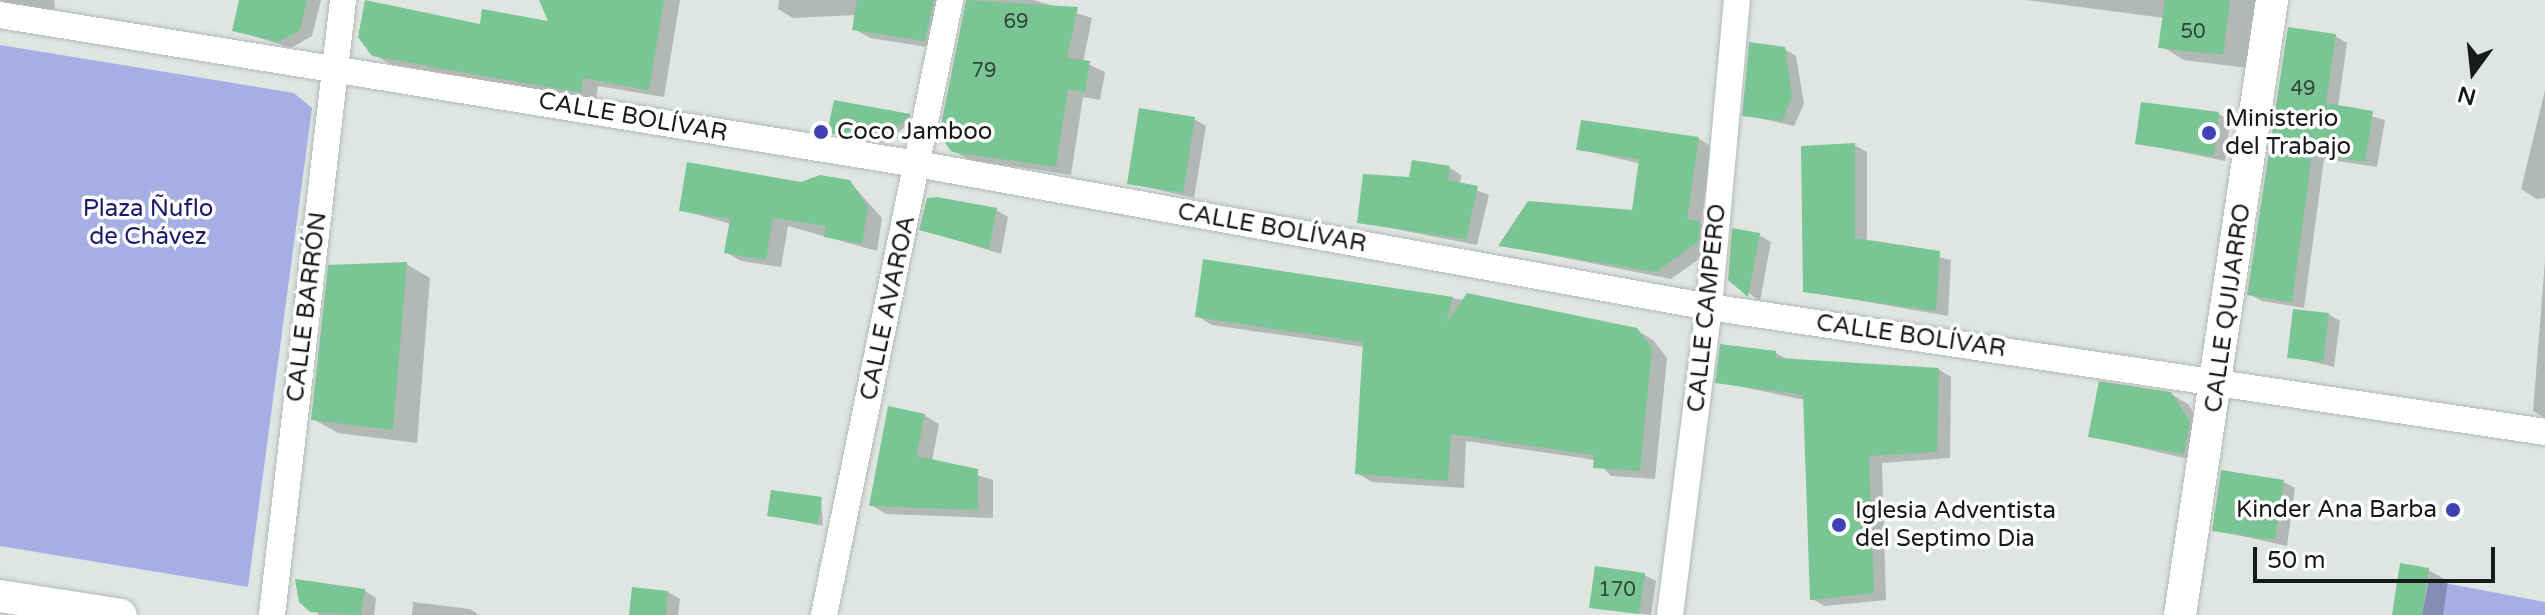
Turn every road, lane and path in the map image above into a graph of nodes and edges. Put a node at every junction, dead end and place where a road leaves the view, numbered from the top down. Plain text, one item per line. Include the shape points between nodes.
1 (343, 0) edge
2 (950, 0) edge
3 (1737, 0) edge
4 (2272, 0) edge
5 (0, 15) edge
6 (335, 66) junction
7 (917, 164) junction
8 (1709, 307) junction
9 (2219, 380) junction
10 (2545, 432) edge
11 (0, 596) edge
12 (121, 615) edge
13 (272, 615) edge
14 (824, 615) edge
15 (1670, 615) edge
16 (2180, 615) edge

1 - 6 street, CALLE BARRÓN
2 - 7 street, CALLE AVAROA
3 - 8 street, CALLE CAMPERO
4 - 9 street, CALLE QUIJARRO
5 - 6 street, CALLE BOLÍVAR
6 - 7 street, CALLE BOLÍVAR
6 - 13 street, CALLE BARRÓN
7 - 8 street, CALLE BOLÍVAR
7 - 14 street, CALLE AVAROA
8 - 9 street, CALLE BOLÍVAR
8 - 15 street, CALLE CAMPERO
9 - 10 street, CALLE BOLÍVAR
9 - 16 street, CALLE QUIJARRO
11 - 12 street

